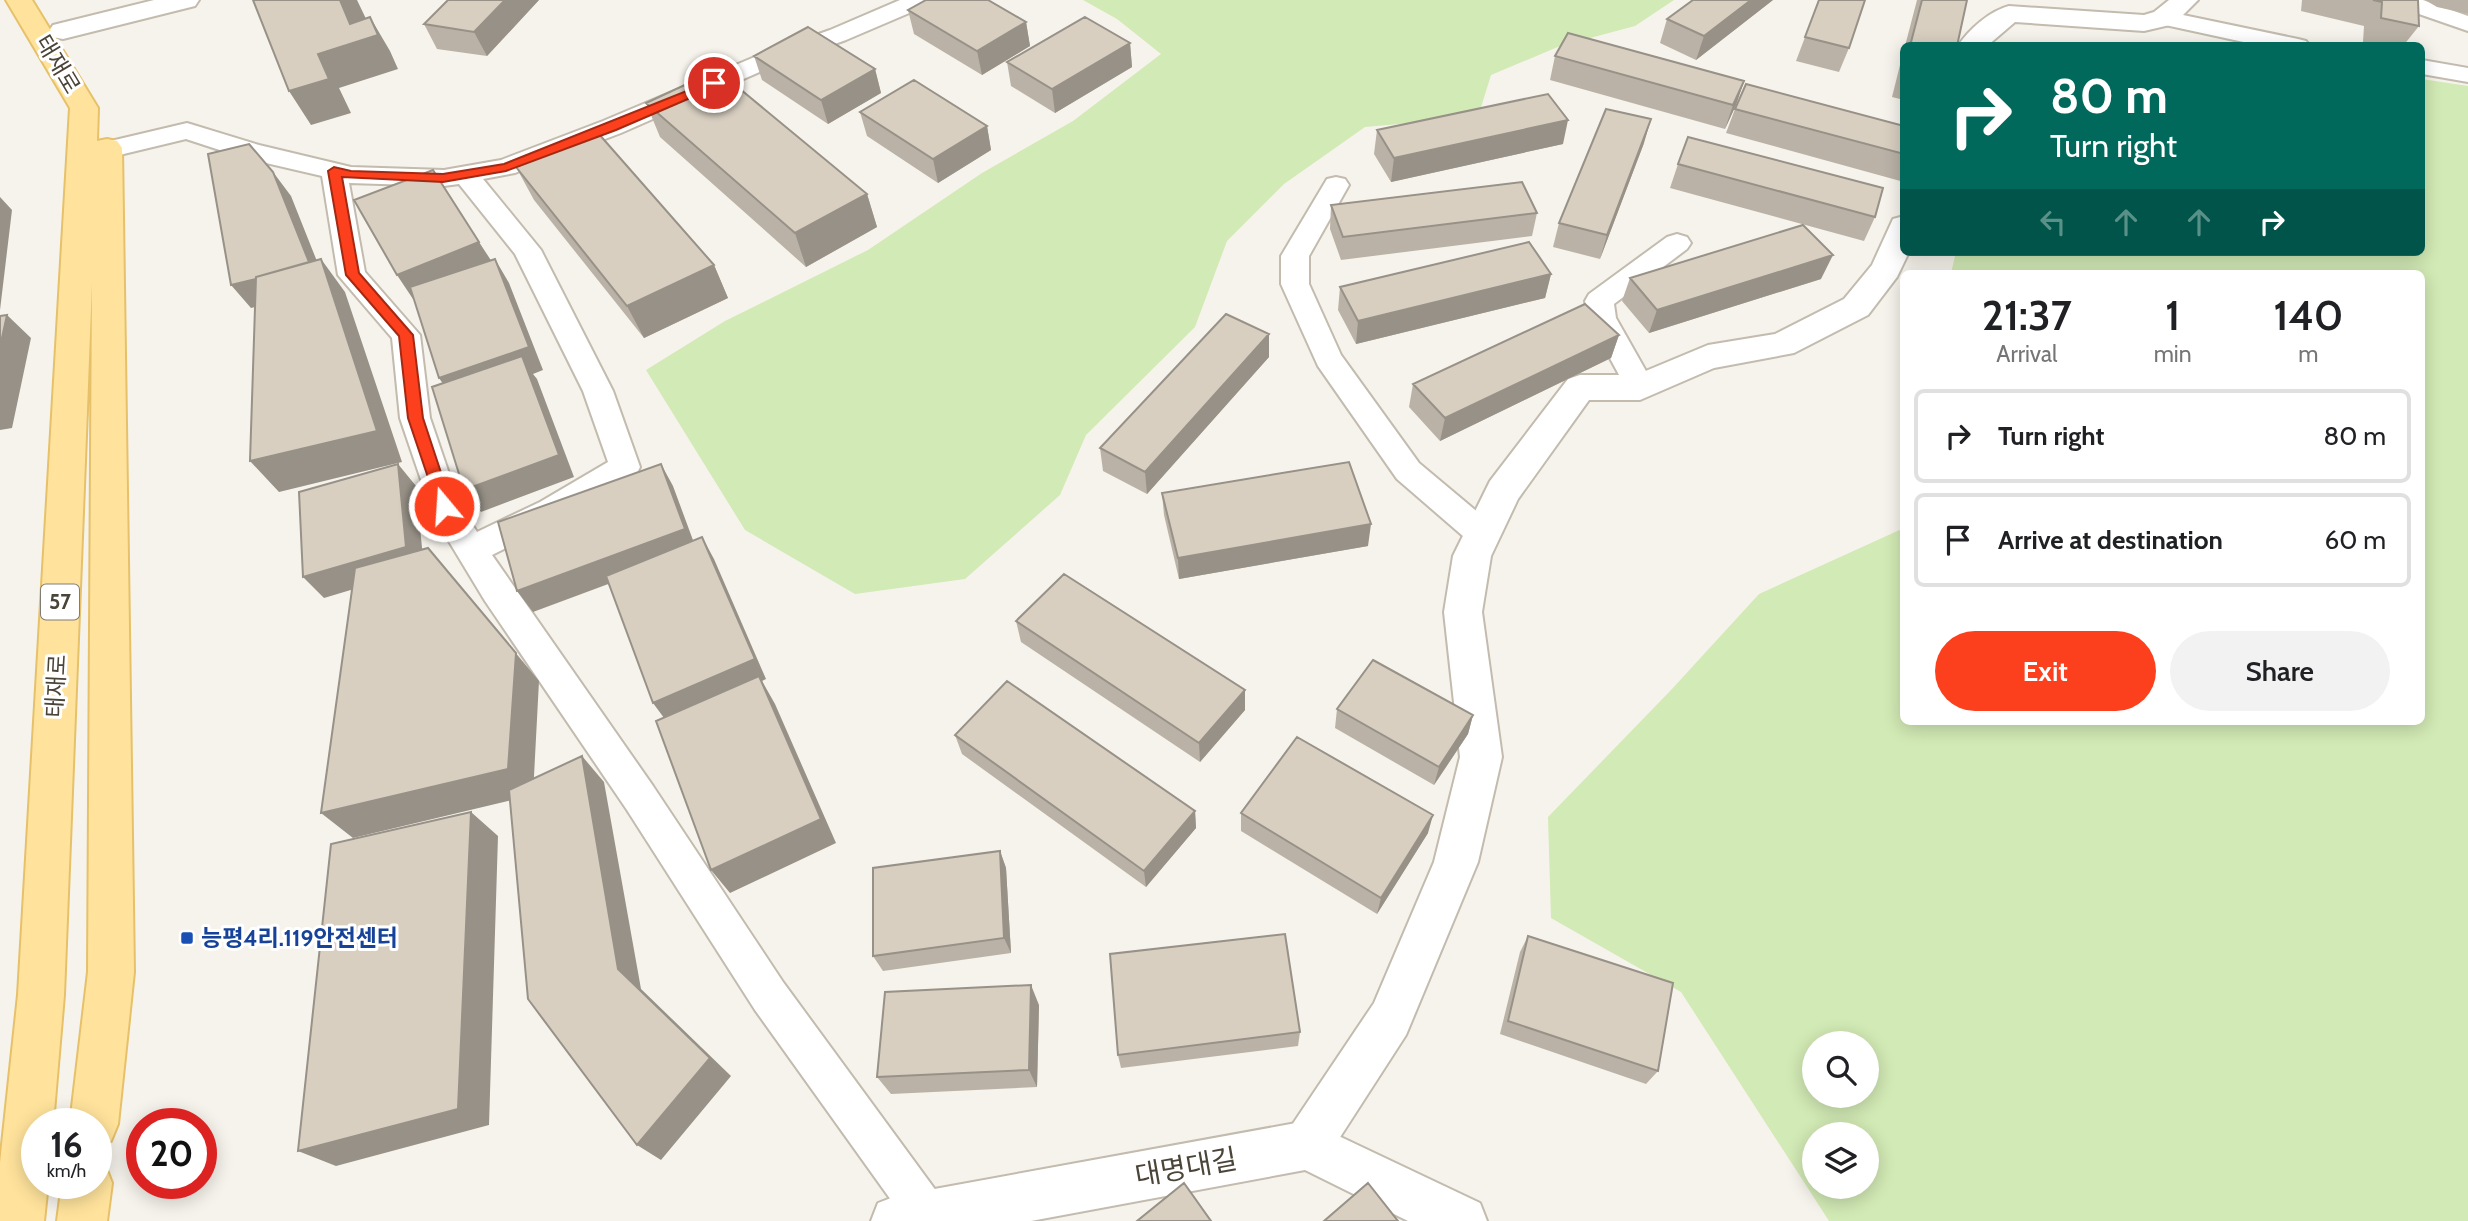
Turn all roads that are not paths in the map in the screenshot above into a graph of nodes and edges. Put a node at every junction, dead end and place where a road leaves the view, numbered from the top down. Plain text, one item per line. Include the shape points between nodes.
1 (19, 0) edge
2 (43, 0) edge
3 (186, 0) edge
4 (920, 0) edge
5 (2185, 0) edge
6 (2401, 0) edge
7 (2164, 18) junction
8 (2468, 24) edge
9 (63, 31) junction
10 (1975, 42) edge
11 (2279, 42) edge
12 (2425, 68) edge
13 (2468, 75) edge
14 (107, 150) junction
15 (334, 171) junction
16 (465, 174) junction
17 (1336, 185) dead end
18 (1900, 236) edge
19 (1677, 243) dead end
20 (1640, 387) junction
21 (1482, 534) junction
22 (471, 550) junction
23 (96, 1108) edge
24 (1307, 1145) junction
25 (85, 1199) edge
26 (911, 1218) edge
27 (19, 1221) edge
28 (82, 1221) edge
29 (1462, 1221) edge

1 - 27 main road, 태재로 / 57 via 84,108 41,995
2 - 9 main road, 태재로 / 57
3 - 9 street
4 - 16 lane via 600,132 506,167
5 - 7 street
6 - 8 lane
7 - 10 street via 2144,23 2009,14
7 - 11 lane
9 - 14 main road, 태재로 / 57 via 106,101
12 - 13 lane
14 - 15 lane via 187,131
14 - 23 main road, 태재로 / 57 via 111,972
15 - 16 lane via 443,178
15 - 22 lane via 352,275 406,335 415,418 444,506
16 - 22 lane via 527,250 598,391 625,467 551,511
17 - 21 lane via 1295,256 1295,284 1328,359 1408,471
18 - 20 street via 1886,270 1856,307 1782,345 1708,357
19 - 20 lane via 1599,301 1602,318
20 - 21 street via 1580,388 1503,491
21 - 24 street via 1472,556 1463,611 1481,757 1456,862 1390,1019
22 - 26 lane via 640,798
24 - 26 street, 대명대길
24 - 29 street
25 - 28 main road

